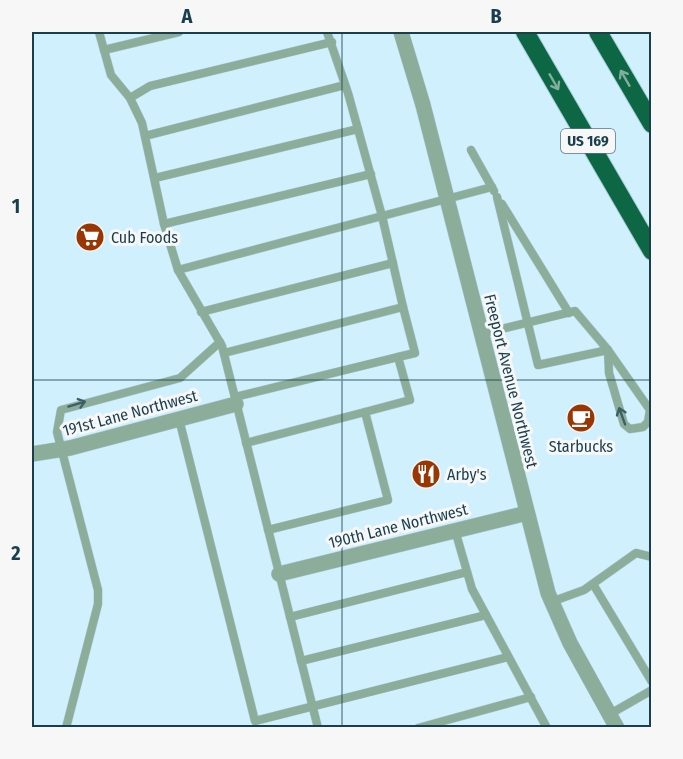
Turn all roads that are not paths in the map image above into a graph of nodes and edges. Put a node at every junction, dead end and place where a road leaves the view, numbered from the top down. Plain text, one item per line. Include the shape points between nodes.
1 (99, 32) edge
2 (178, 32) edge
3 (327, 32) edge
4 (401, 32) edge
5 (525, 32) edge
6 (598, 32) edge
7 (332, 42) junction
8 (104, 50) junction
9 (345, 85) junction
10 (130, 98) junction
11 (651, 124) edge
12 (358, 129) junction
13 (144, 136) junction
14 (471, 150) dead end
15 (371, 174) junction
16 (155, 178) junction
17 (492, 188) junction
18 (497, 197) junction
19 (447, 199) junction
20 (382, 216) junction
21 (164, 224) junction
22 (651, 250) edge
23 (393, 263) junction
24 (178, 270) junction
25 (403, 307) junction
26 (201, 312) junction
27 (569, 313) junction
28 (527, 323) junction
29 (481, 334) junction
30 (220, 342) junction
31 (608, 350) junction
32 (224, 353) junction
33 (398, 357) junction
34 (236, 400) junction
35 (365, 412) junction
36 (179, 419) junction
37 (246, 443) junction
38 (61, 450) junction
39 (32, 454) edge
40 (527, 513) junction
41 (268, 530) junction
42 (455, 530) junction
43 (651, 557) edge
44 (467, 573) junction
45 (279, 574) junction
46 (593, 584) junction
47 (551, 602) junction
48 (486, 615) junction
49 (290, 617) junction
50 (508, 657) junction
51 (301, 661) junction
52 (651, 682) edge
53 (651, 690) edge
54 (531, 698) junction
55 (313, 707) junction
56 (613, 721) edge
57 (66, 728) edge
58 (318, 728) edge
59 (418, 728) edge
60 (547, 728) edge

1 - 8 lane
2 - 8 lane
3 - 7 lane
4 - 19 street, Freeport Avenue Northwest
5 -> 22 highway, US 169
11 -> 6 highway
7 - 9 lane
7 - 10 lane via 150,86
8 - 10 lane via 111,75
9 - 12 lane
9 - 13 lane
10 - 13 lane
12 - 15 lane
12 - 16 lane
13 - 16 lane
14 - 17 lane
15 - 20 lane
15 - 21 lane
16 - 21 lane
17 - 18 lane
17 - 19 lane
18 - 27 lane
18 - 28 lane
19 - 20 lane
19 - 29 street, Freeport Avenue Northwest
20 - 23 lane
20 - 24 lane
21 - 24 lane
23 - 25 lane
23 - 26 lane
24 - 26 lane
25 - 32 lane
25 - 33 lane via 415,353
26 - 30 lane
27 - 28 lane
27 - 31 lane via 575,311
28 - 29 lane
28 - 31 lane via 538,365
29 - 40 street, Freeport Avenue Northwest
30 - 32 lane
38 -> 30 lane via 57,432 61,410 180,378
31 -> 31 lane via 650,410 643,427 630,429 624,424 609,373
32 - 34 lane
33 - 34 lane
33 - 35 lane via 410,400
34 - 36 street, 191st Lane Northwest
34 - 37 lane
35 - 37 lane
35 - 41 lane via 388,500
36 - 38 street, 191st Lane Northwest
36 - 55 lane via 255,721
37 - 41 lane
38 - 39 street, 191st Lane Northwest
38 - 57 lane via 98,590 98,604
40 - 42 street, 190th Lane Northwest
40 - 47 street, Freeport Avenue Northwest
41 - 45 lane
42 - 44 lane
42 - 45 street, 190th Lane Northwest
43 - 46 lane via 636,553
44 - 48 lane
44 - 49 lane
45 - 49 lane
46 - 47 lane
46 - 52 lane
47 - 56 street, Freeport Avenue Northwest
48 - 50 lane
48 - 51 lane
49 - 51 lane
50 - 54 lane
50 - 55 lane
51 - 55 lane
53 - 56 lane
54 - 59 lane
54 - 60 lane
55 - 58 lane

